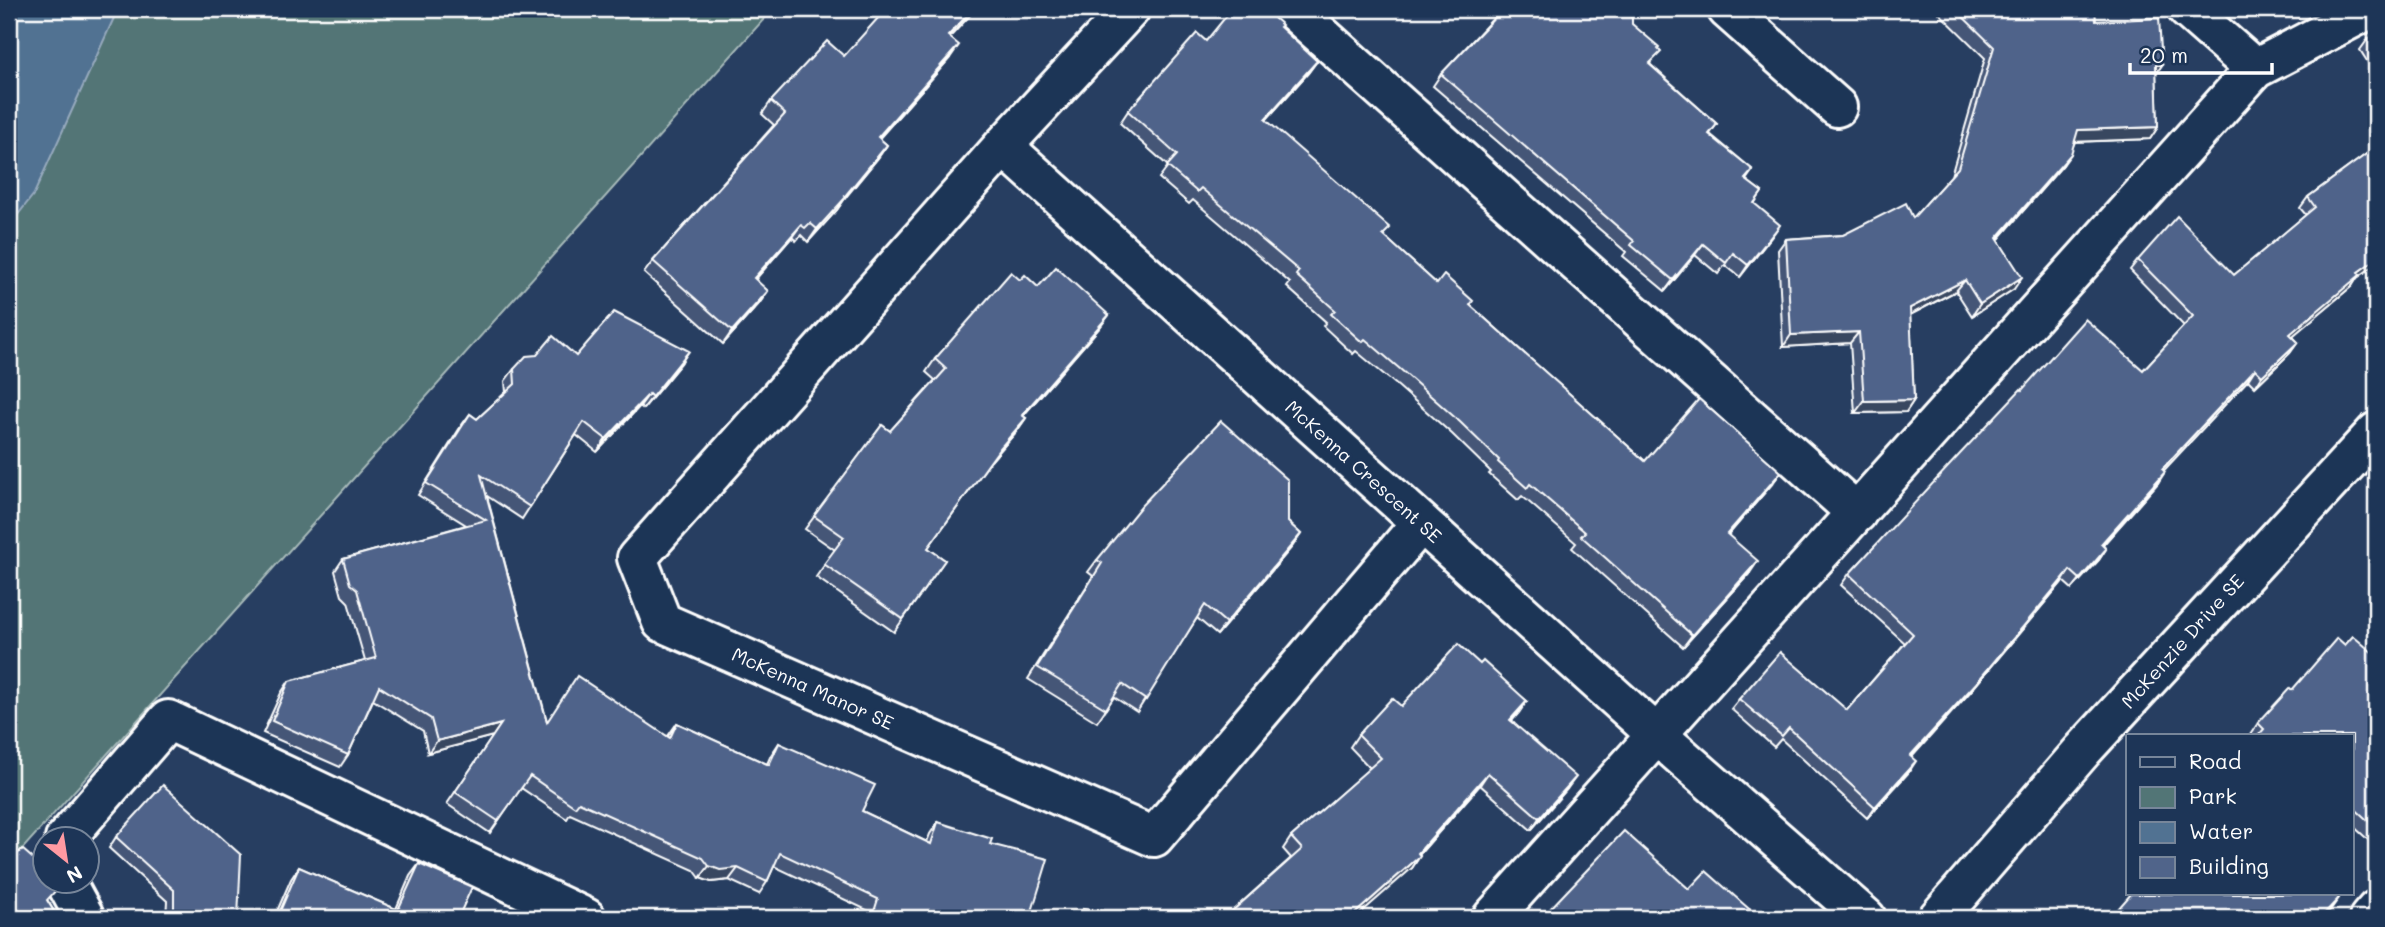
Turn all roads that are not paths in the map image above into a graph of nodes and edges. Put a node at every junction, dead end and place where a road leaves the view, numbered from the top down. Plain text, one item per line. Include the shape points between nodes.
1 (1130, 9) edge
2 (1292, 9) edge
3 (1727, 9) edge
4 (2187, 9) edge
5 (2370, 9) edge
6 (2255, 69) junction
7 (1837, 107) dead end
8 (1003, 146) junction
9 (2376, 432) edge
10 (1857, 513) junction
11 (1421, 523) junction
12 (1657, 735) junction
13 (77, 825) edge
14 (73, 895) edge
15 (2376, 910) edge
16 (85, 918) edge
17 (586, 918) edge
18 (1492, 918) edge
19 (1866, 918) edge
20 (1938, 918) edge
21 (2369, 918) edge

1 - 8 street
2 - 10 street
3 - 7 street
4 - 6 street
5 - 6 street
6 - 10 street
8 - 11 street, McKenna Crescent SE
8 - 11 street, McKenna Manor SE via 637,558 662,622 1154,837
9 - 20 street, McKenzie Drive SE via 2083,750
10 - 12 street
11 - 12 street, McKenna Crescent SE
12 - 18 street
12 - 19 street, McKenna Crescent SE
13 - 17 street via 168,720
14 - 16 street
15 - 21 street

